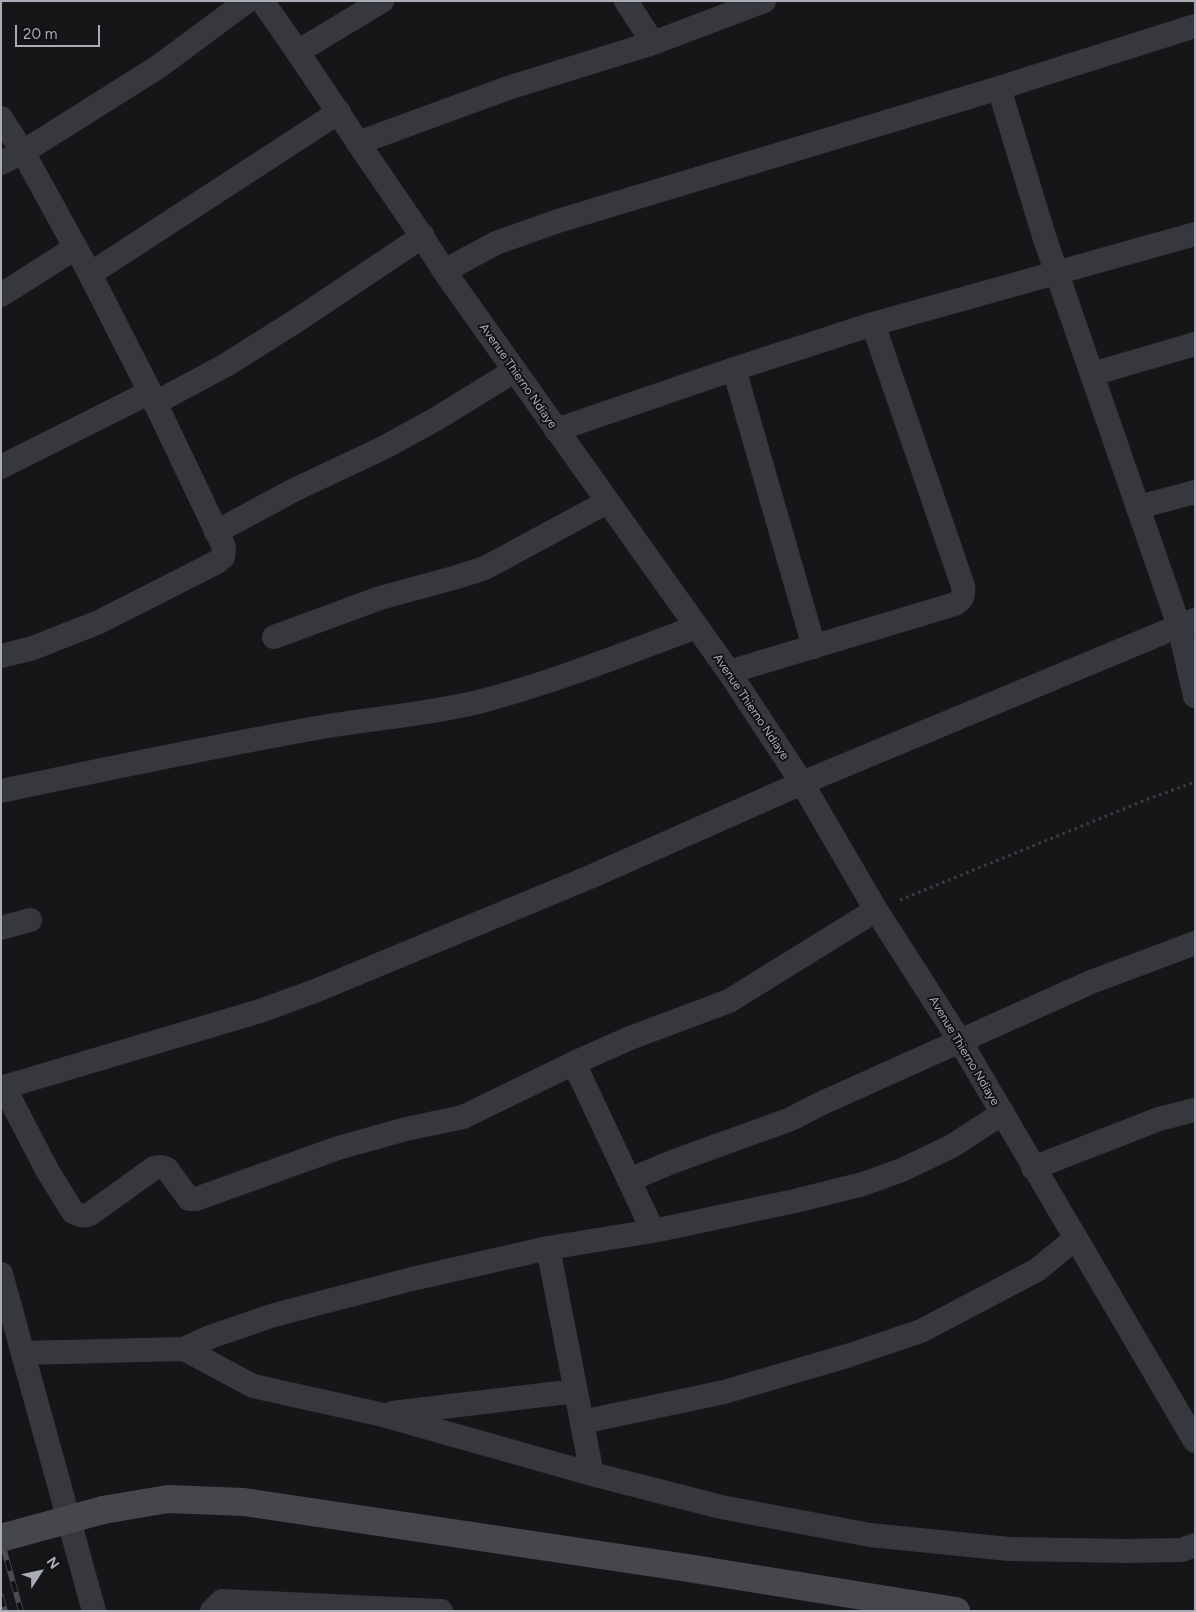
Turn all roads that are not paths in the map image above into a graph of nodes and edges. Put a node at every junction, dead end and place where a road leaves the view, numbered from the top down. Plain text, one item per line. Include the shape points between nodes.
1 (247, 1) edge
2 (262, 1) edge
3 (382, 1) edge
4 (626, 1) edge
5 (764, 1) edge
6 (1195, 26) edge
7 (653, 43) junction
8 (298, 51) junction
9 (998, 88) junction
10 (339, 112) junction
11 (1, 118) edge
12 (358, 143) junction
13 (24, 152) junction
14 (1, 163) edge
15 (1195, 234) edge
16 (422, 236) junction
17 (75, 248) junction
18 (444, 271) junction
19 (1056, 272) junction
20 (90, 274) junction
21 (1, 296) edge
22 (873, 324) junction
23 (1195, 344) edge
24 (734, 369) junction
25 (514, 371) junction
26 (1092, 374) junction
27 (153, 398) junction
28 (556, 430) junction
29 (1, 467) edge
30 (1195, 492) edge
31 (607, 502) junction
32 (1138, 507) junction
33 (216, 532) junction
34 (1187, 623) edge
35 (696, 627) junction
36 (274, 637) dead end
37 (814, 647) junction
38 (1, 656) edge
39 (729, 672) junction
40 (1195, 696) edge
41 (802, 783) junction
42 (1, 791) edge
43 (876, 910) junction
44 (30, 920) dead end
45 (1, 928) edge
46 (1195, 943) edge
47 (960, 1041) junction
48 (574, 1063) junction
49 (3, 1087) edge
50 (1195, 1110) edge
51 (1003, 1114) junction
52 (1034, 1168) junction
53 (629, 1180) junction
54 (653, 1231) junction
55 (1076, 1238) junction
56 (548, 1248) junction
57 (1, 1274) edge
58 (184, 1349) junction
59 (23, 1353) junction
60 (576, 1391) junction
61 (379, 1414) junction
62 (582, 1422) junction
63 (1195, 1441) edge
64 (592, 1474) junction
65 (1, 1538) edge
66 (1195, 1546) edge
67 (94, 1611) edge
68 (212, 1611) edge
69 (442, 1611) edge
70 (956, 1611) edge

1 - 13 street via 158,67
2 - 8 street, Avenue Thierno Ndiaye
3 - 8 street
4 - 7 street
5 - 7 street
6 - 9 street
7 - 12 street via 508,88
8 - 10 street, Avenue Thierno Ndiaye
9 - 18 street via 558,221 496,243
9 - 19 street
10 - 12 street, Avenue Thierno Ndiaye
10 - 20 street
11 - 13 street
12 - 16 street, Avenue Thierno Ndiaye
13 - 14 street
13 - 17 street
15 - 19 street
16 - 18 street, Avenue Thierno Ndiaye
16 - 27 street via 234,360
17 - 20 street
17 - 21 street
18 - 25 street, Avenue Thierno Ndiaye
19 - 22 street
19 - 26 street
20 - 27 street
22 - 24 street
22 - 37 street via 964,593 955,604
23 - 26 street
24 - 28 street
24 - 37 street
25 - 28 street, Avenue Thierno Ndiaye
25 - 33 street via 385,448 294,490
26 - 32 street
27 - 29 street
27 - 33 street
28 - 31 street, Avenue Thierno Ndiaye
30 - 32 street
31 - 35 street, Avenue Thierno Ndiaye
31 - 36 street via 484,568 380,598
32 - 34 street
33 - 38 street via 224,547 223,557 217,562 99,622 33,648
34 - 40 street
34 - 41 street
35 - 39 street, Avenue Thierno Ndiaye
35 - 42 street via 584,670 476,702 309,730
37 - 39 street
39 - 41 street, Avenue Thierno Ndiaye
41 - 43 street, Avenue Thierno Ndiaye
41 - 49 street via 590,877 260,1011
43 - 47 street, Avenue Thierno Ndiaye
43 - 48 street via 729,1001 652,1029
44 - 45 street
46 - 47 street via 1091,982
47 - 51 street, Avenue Thierno Ndiaye
47 - 53 street via 791,1119
48 - 49 street via 463,1117 338,1148 196,1199 189,1199 167,1169 154,1168 84,1216 74,1212 47,1170
48 - 53 street
50 - 52 street
51 - 52 street, Avenue Thierno Ndiaye
51 - 54 street via 952,1146 863,1184
52 - 55 street, Avenue Thierno Ndiaye
53 - 54 street
54 - 56 street
55 - 62 street via 1037,1270 921,1331 724,1392
55 - 63 street, Avenue Thierno Ndiaye
56 - 58 street via 274,1315
56 - 60 street
57 - 59 street
58 - 59 street
58 - 61 street via 253,1386
59 - 67 street
60 - 61 street
60 - 62 street
61 - 64 street
62 - 64 street
64 - 66 street via 721,1507 870,1535 1009,1549 1126,1551 1182,1550
65 - 70 street, bridge via 104,1510 168,1499 244,1502
68 - 69 street via 222,1601

